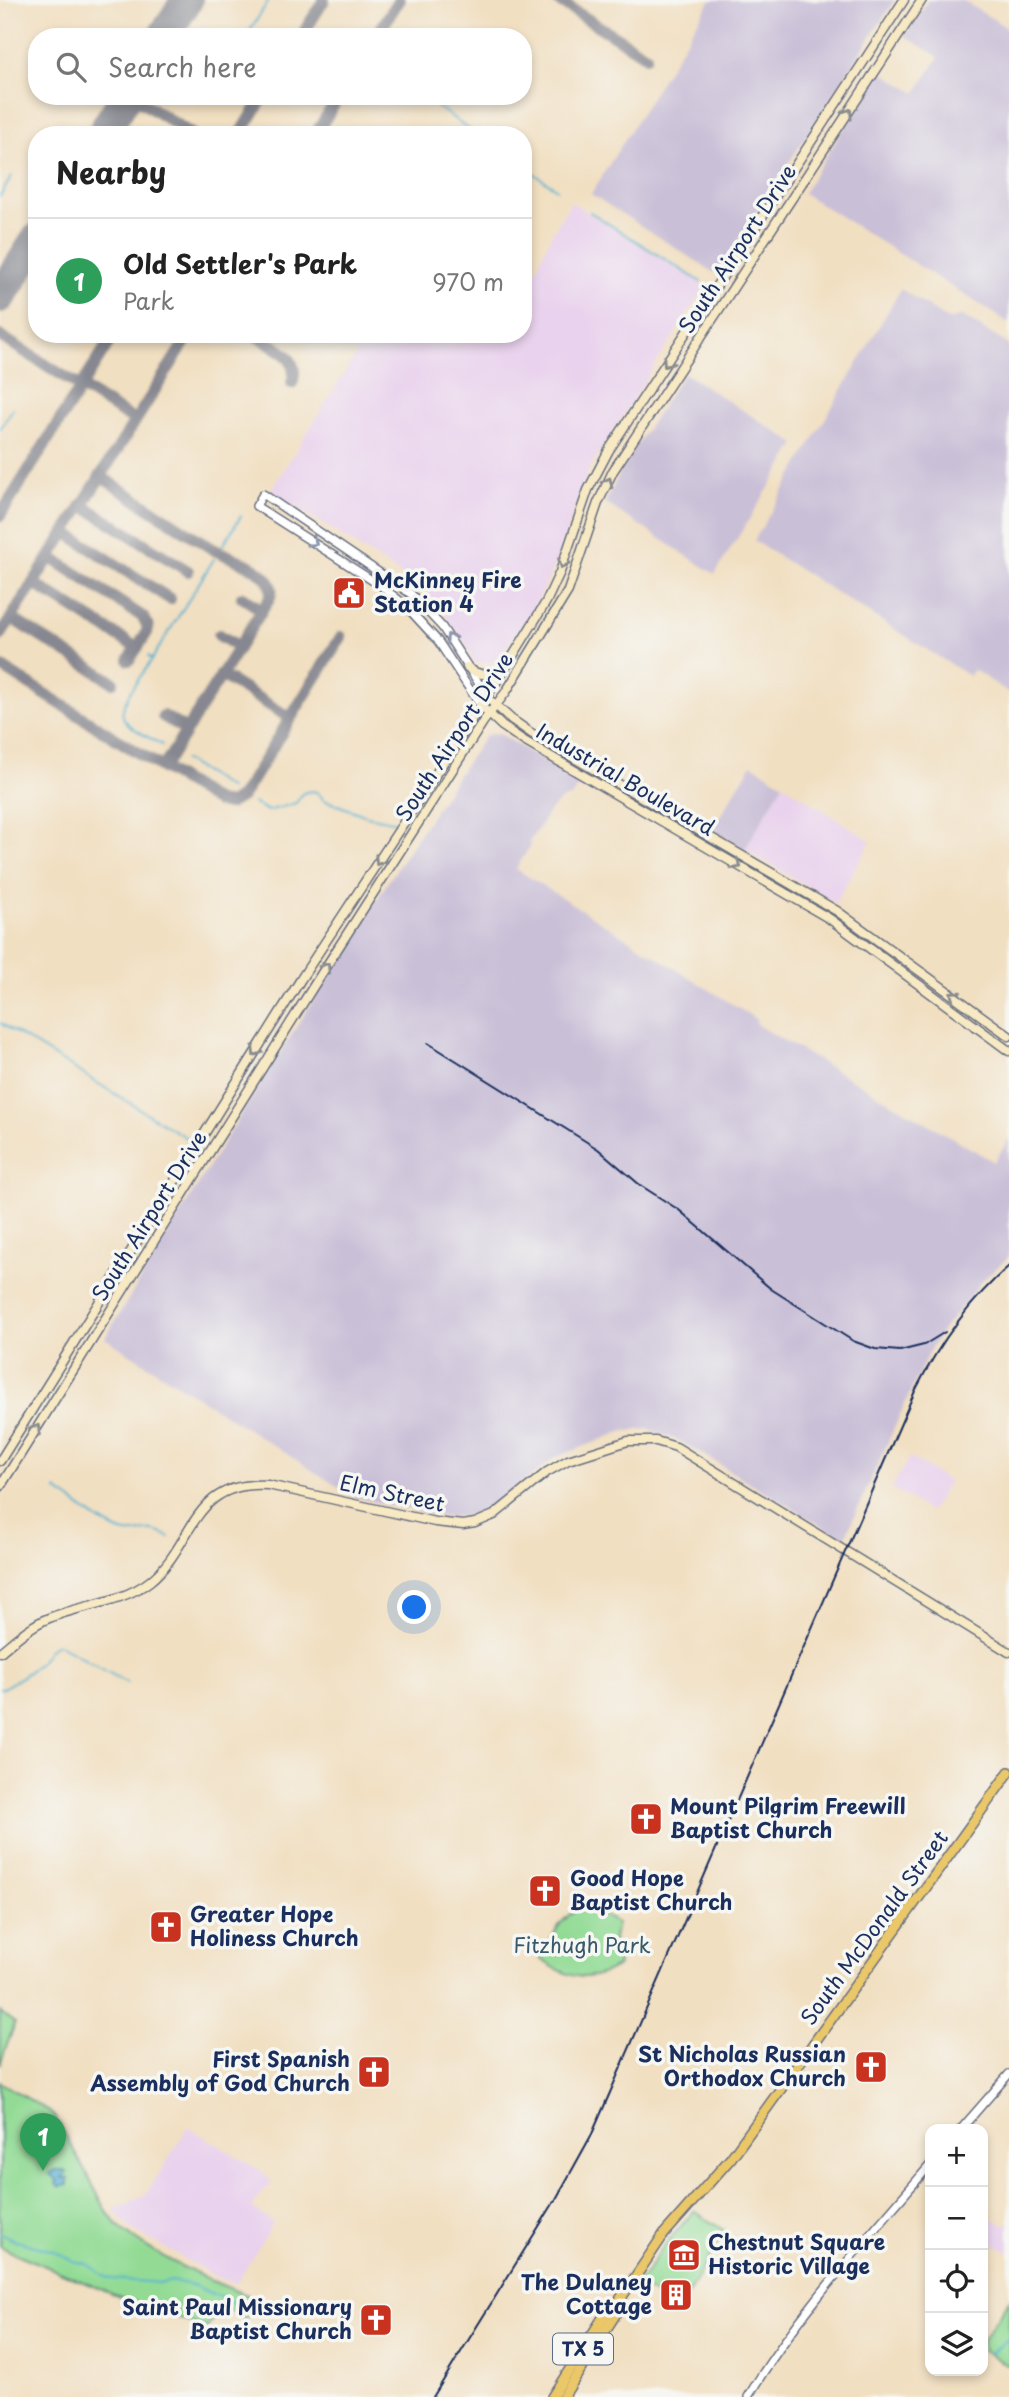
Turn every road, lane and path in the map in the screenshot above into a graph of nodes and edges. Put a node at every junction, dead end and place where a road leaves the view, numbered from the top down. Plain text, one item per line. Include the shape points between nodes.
1 (904, 0) edge
2 (922, 0) edge
3 (875, 46) junction
4 (887, 54) junction
5 (813, 141) junction
6 (824, 148) junction
7 (648, 391) junction
8 (660, 399) junction
9 (544, 606) junction
10 (556, 613) junction
11 (508, 664) junction
12 (467, 667) junction
13 (487, 696) junction
14 (480, 705) junction
15 (496, 706) junction
16 (489, 714) junction
17 (599, 771) junction
18 (593, 781) junction
19 (715, 839) junction
20 (709, 849) junction
21 (301, 979) junction
22 (313, 986) junction
23 (1009, 1036) edge
24 (1009, 1051) edge
25 (0, 1461) edge
26 (0, 1487) edge
27 (0, 1652) edge
28 (1009, 1653) edge
29 (1009, 1772) edge
30 (1009, 2074) edge
31 (965, 2124) edge
32 (925, 2171) edge
33 (617, 2304) junction
34 (552, 2397) edge
35 (563, 2397) edge
36 (748, 2397) edge

1 - 3 main road, South Airport Drive
2 - 4 main road, South Airport Drive
3 - 4 main road
3 - 5 main road, South Airport Drive
6 -> 4 main road, South Airport Drive
5 - 6 main road
5 -> 7 main road, South Airport Drive
6 - 8 main road, South Airport Drive
7 - 8 main road
7 -> 9 main road, South Airport Drive via 588,490
10 -> 8 main road, South Airport Drive via 613,471
9 - 10 main road
9 - 11 main road, South Airport Drive
10 - 15 main road, South Airport Drive
11 - 12 main road via 483,675
11 - 13 main road, South Airport Drive
12 - 13 street, Industrial Boulevard
12 -> 14 street, Industrial Boulevard via 442,627 411,594 263,494 256,506 404,604 438,641
13 - 14 main road, South Airport Drive
13 - 15 main road, Industrial Boulevard
14 - 16 main road, Industrial Boulevard
14 -> 21 main road, South Airport Drive
15 - 16 main road, South Airport Drive
15 - 17 main road, Industrial Boulevard via 527,730
16 - 18 main road, Industrial Boulevard via 513,734
22 -> 16 main road, South Airport Drive
17 - 18 main road
17 - 19 main road, Industrial Boulevard
18 - 20 main road, Industrial Boulevard
19 - 20 main road
23 -> 19 main road, Industrial Boulevard via 847,917
20 -> 24 main road, Industrial Boulevard via 830,919
21 - 22 main road
21 -> 25 main road, South Airport Drive
26 -> 22 main road, South Airport Drive
27 - 28 main road, Elm Street via 45,1619 145,1584 164,1567 205,1506 233,1489 268,1485 463,1525 494,1515 562,1463 622,1442 645,1440 676,1447
29 - 33 main road, South McDonald Street / TX 5 via 731,2158 654,2247
30 - 31 street
32 - 36 street via 789,2336
33 - 34 main road, South McDonald Street / TX 5
33 - 35 main road, South McDonald Street / TX 5 via 615,2315

